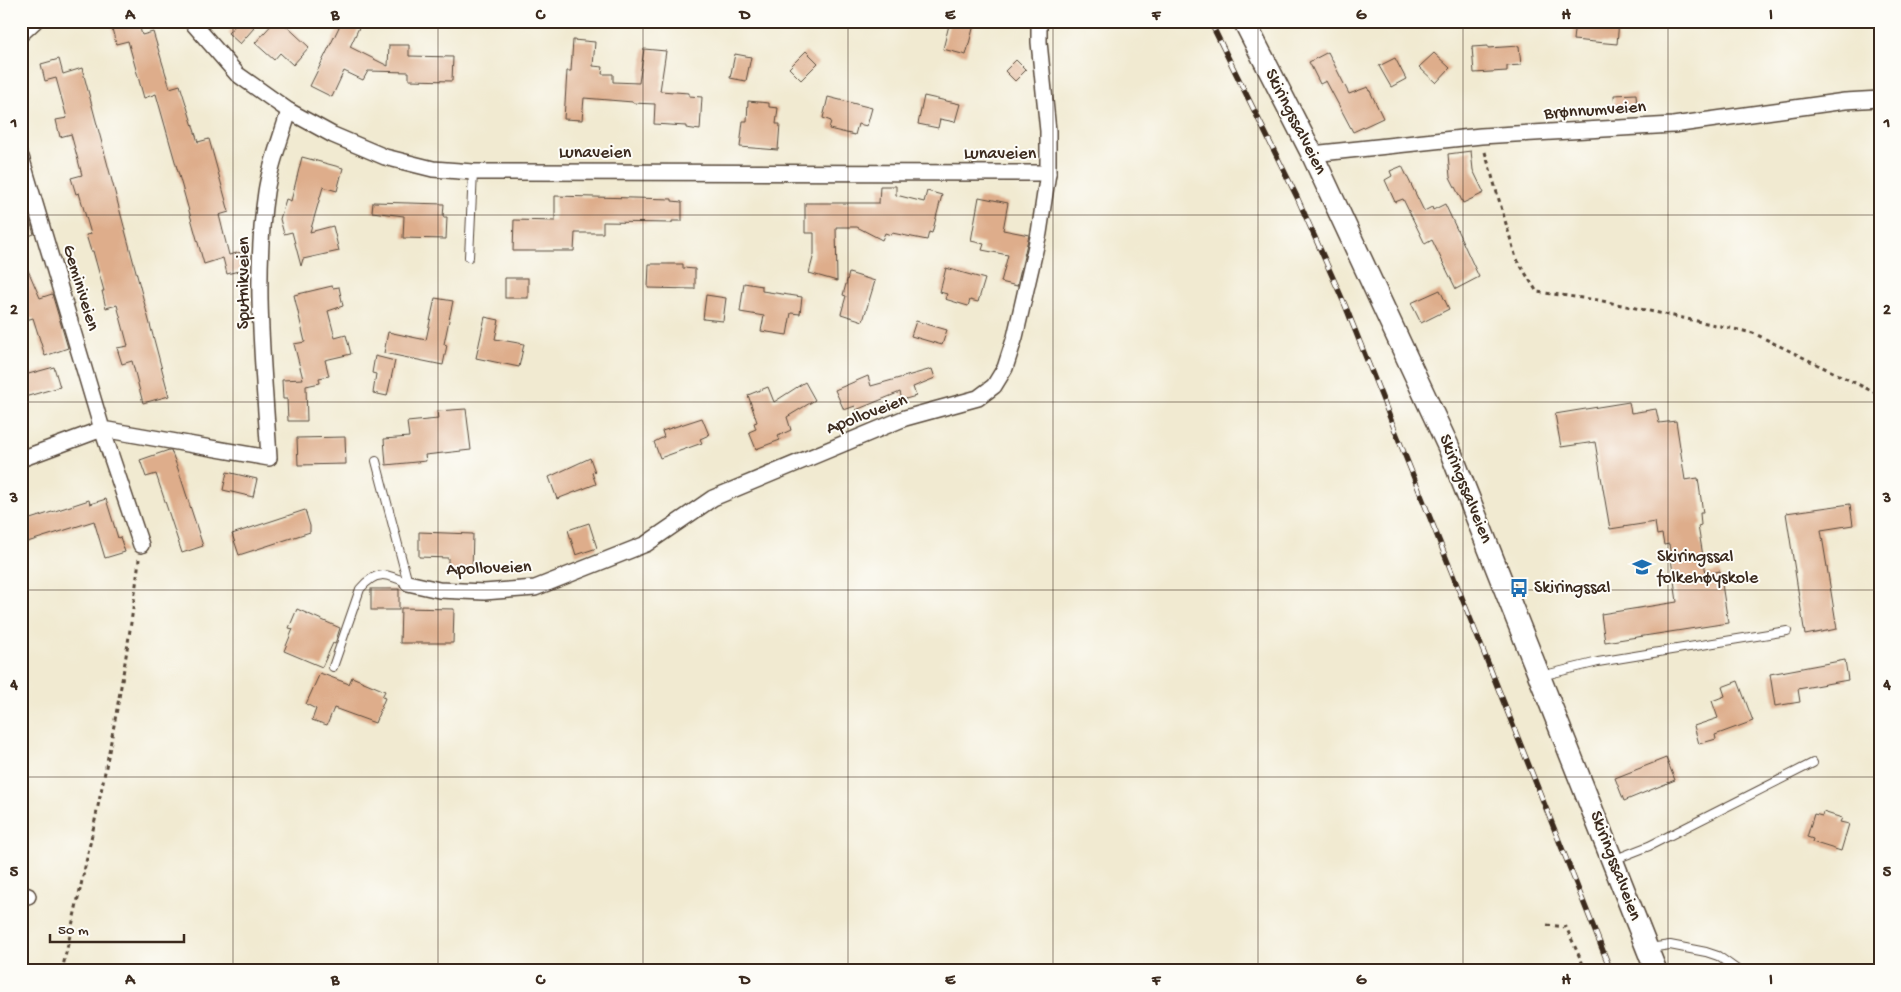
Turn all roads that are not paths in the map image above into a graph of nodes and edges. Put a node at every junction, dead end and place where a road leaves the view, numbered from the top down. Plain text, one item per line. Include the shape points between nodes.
1 (35, 21) edge
2 (191, 21) edge
3 (1039, 21) edge
4 (1244, 21) edge
5 (21, 34) edge
6 (1880, 99) edge
7 (289, 111) junction
8 (1312, 154) junction
9 (21, 157) edge
10 (473, 172) junction
11 (1048, 173) junction
12 (469, 257) dead end
13 (102, 429) junction
14 (21, 459) edge
15 (376, 461) dead end
16 (141, 545) road end
17 (408, 583) junction
18 (1788, 631) dead end
19 (334, 667) dead end
20 (1540, 676) junction
21 (1813, 763) dead end
22 (1613, 860) junction
23 (1647, 948) junction
24 (1656, 971) edge
25 (1739, 971) edge

1 - 5 street
2 - 7 street, Lunaveien via 237,74
3 - 11 street, Apolloveien
4 - 8 main road, Skiringssalveien
6 - 8 street, Brønnumveien via 1673,125 1481,136
7 - 10 street, Lunaveien via 333,135 385,157 433,169
7 - 13 street, Sputnikveien via 266,190 261,242 269,458
8 - 20 main road, Skiringssalveien via 1449,448
9 - 13 street, Geminiveien
10 - 11 street, Lunaveien
10 - 12 lane
11 - 17 street, Apolloveien via 1039,234 1015,336 1005,368 994,386 978,398 905,418 722,494 646,544 535,588 448,591
13 - 14 street
13 - 16 street, Geminiveien
15 - 17 lane
17 - 19 lane via 388,575 378,575 360,589
18 - 20 lane via 1598,662
20 - 22 main road, Skiringssalveien
21 - 22 lane via 1649,846
22 - 23 main road, Skiringssalveien
23 - 24 main road, Skiringssalveien
23 - 25 lane via 1670,945 1706,952 1718,956

